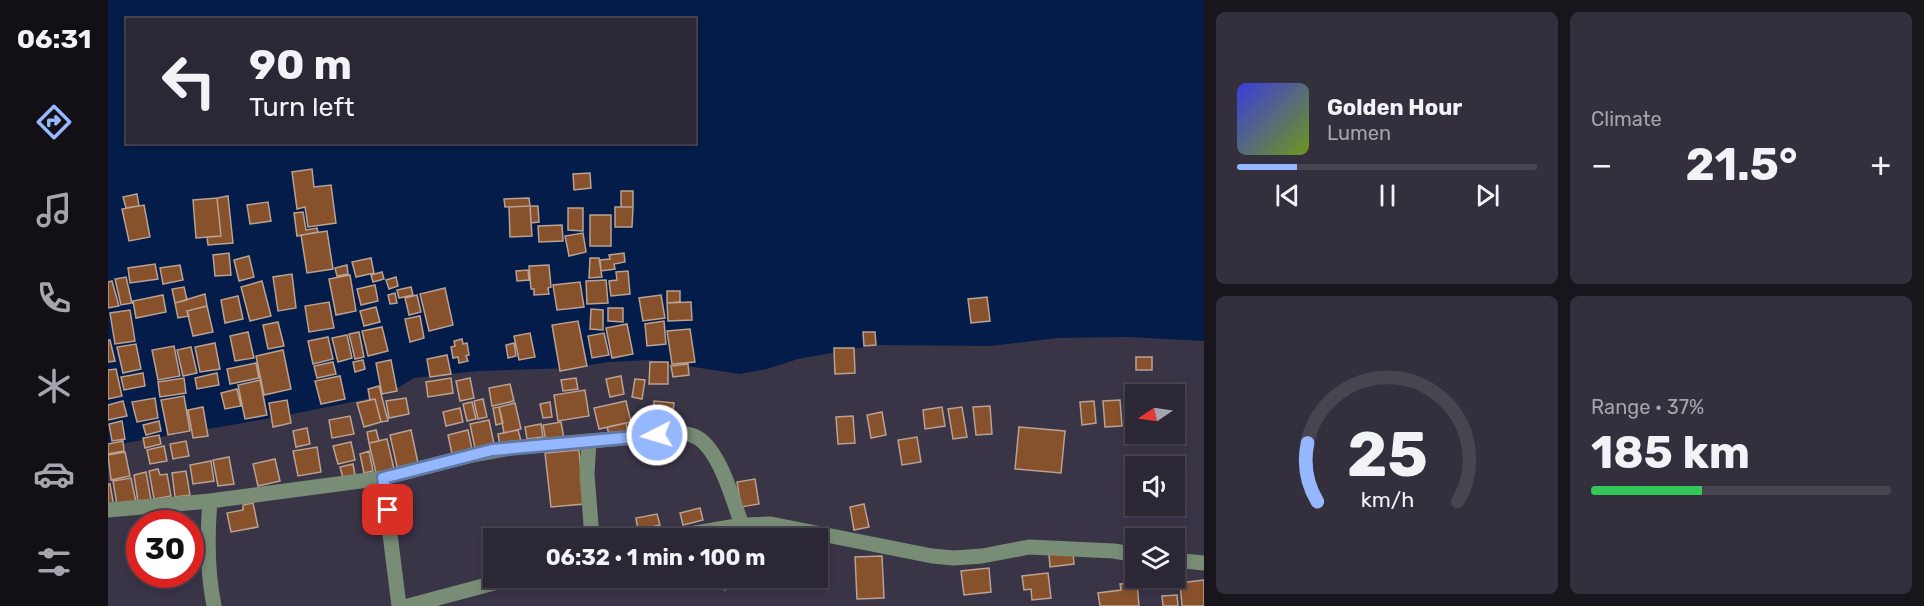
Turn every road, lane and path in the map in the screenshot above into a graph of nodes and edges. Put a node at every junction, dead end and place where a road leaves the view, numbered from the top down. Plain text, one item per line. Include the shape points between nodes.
1 (589, 441) junction
2 (383, 478) junction
3 (210, 501) junction
4 (108, 510) edge
5 (742, 525) junction
6 (591, 528) edge
7 (725, 528) edge
8 (1125, 553) edge
9 (1185, 561) edge
10 (1204, 563) edge
11 (483, 586) edge
12 (214, 606) edge
13 (399, 606) edge
14 (408, 606) edge

1 - 2 street via 492,450
1 - 5 street via 680,433 694,436 704,443 725,478
1 - 6 street via 586,474
2 - 3 street
2 - 13 street
3 - 4 street
3 - 12 street via 208,574
5 - 7 street
5 - 8 street via 771,524 954,558 1029,547
9 - 10 street
11 - 14 street

